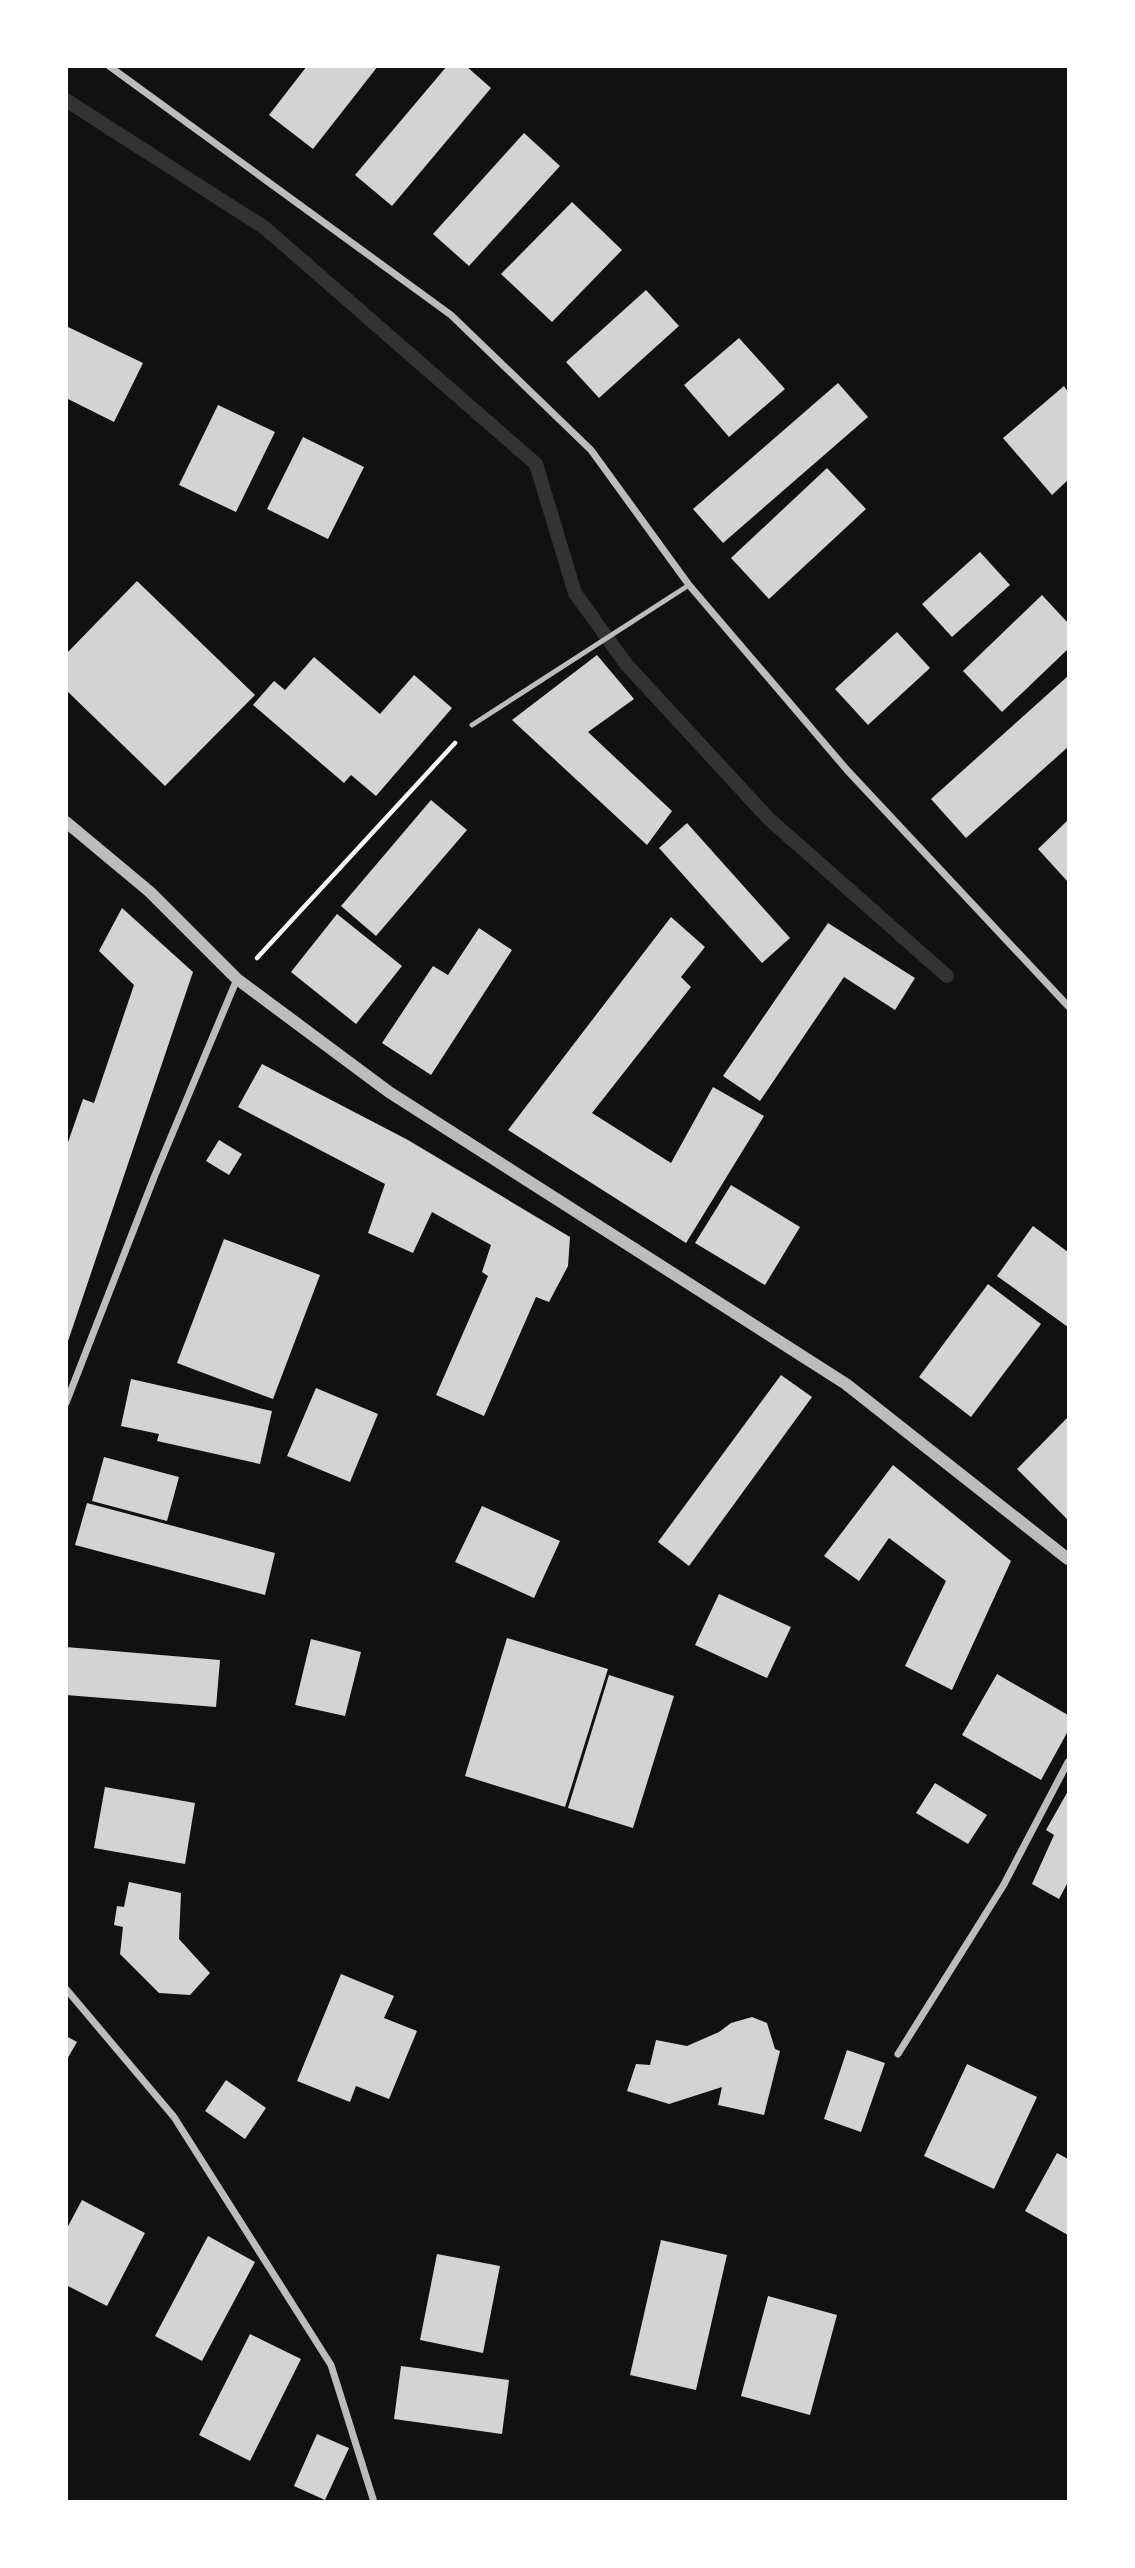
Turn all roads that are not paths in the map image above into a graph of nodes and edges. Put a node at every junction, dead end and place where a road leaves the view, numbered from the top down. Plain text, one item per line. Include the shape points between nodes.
1 (110, 66) edge
2 (689, 585) junction
3 (472, 725) road end
4 (66, 821) edge
5 (237, 979) junction
6 (1069, 1006) edge
7 (66, 1403) edge
8 (1069, 1559) edge
9 (1069, 1762) edge
10 (66, 1989) edge
11 (898, 2054) dead end
12 (374, 2501) edge

1 - 2 street via 451,315 591,450
2 - 3 lane
2 - 6 street via 847,770
4 - 5 street via 150,892
5 - 7 street
5 - 8 street via 389,1092 846,1384
9 - 11 street via 1003,1885
10 - 12 street via 174,2118 331,2365

